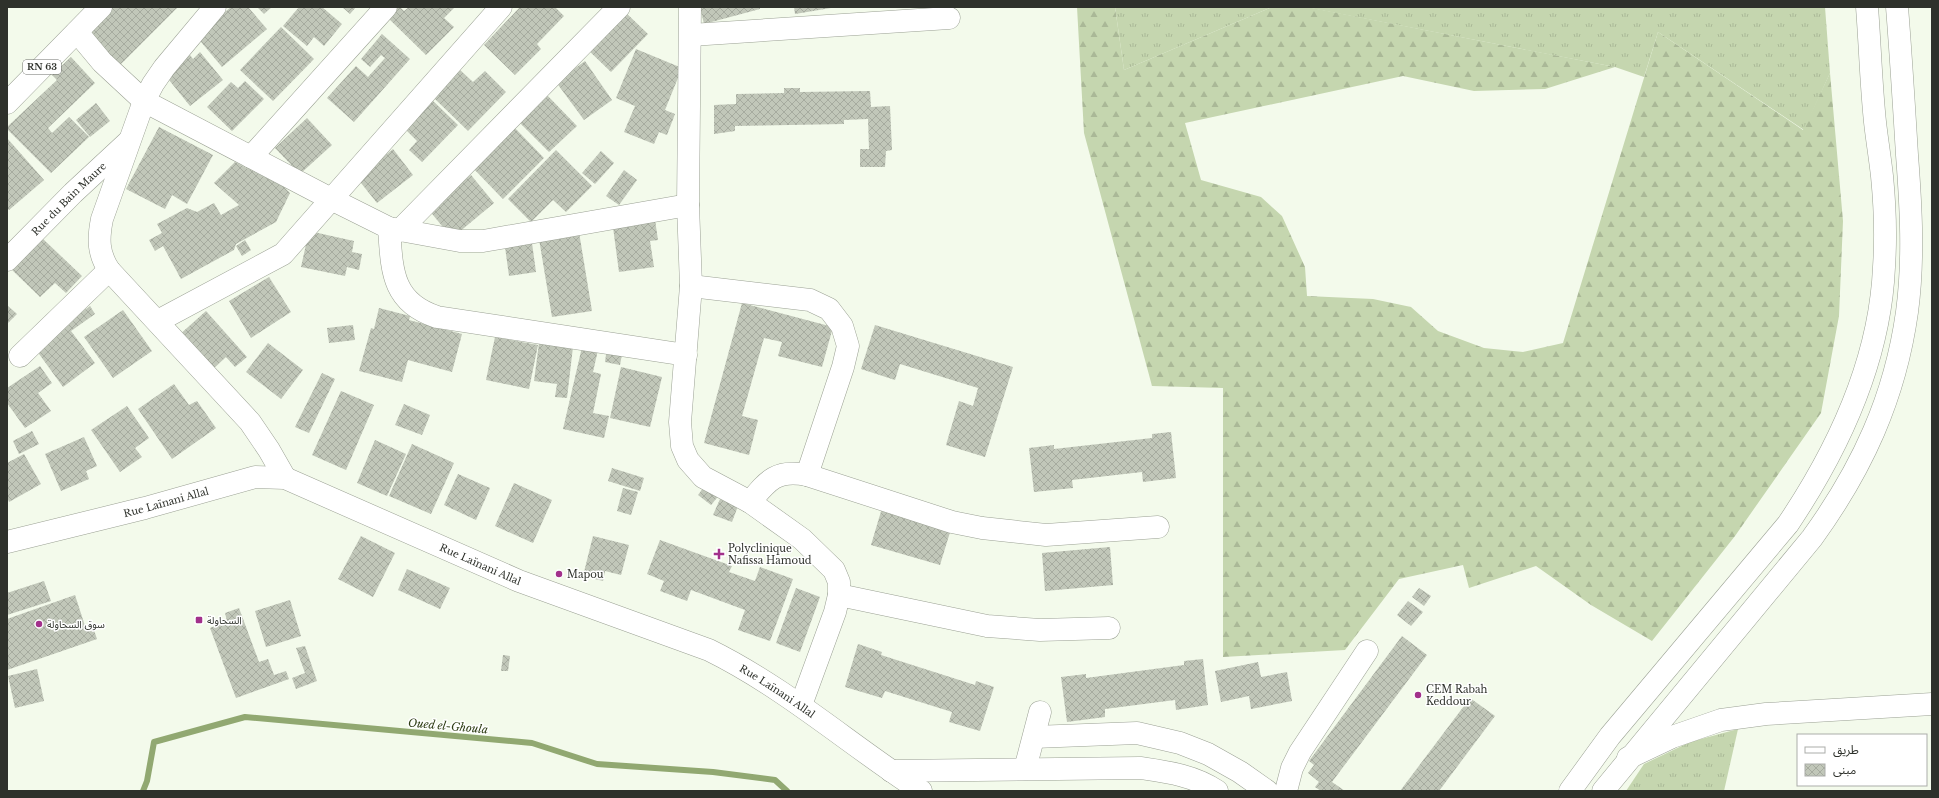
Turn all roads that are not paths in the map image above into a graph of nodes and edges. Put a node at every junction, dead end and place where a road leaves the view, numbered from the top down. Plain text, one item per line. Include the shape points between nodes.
1 (78, 7) edge
2 (101, 7) edge
3 (215, 7) edge
4 (386, 7) edge
5 (501, 7) edge
6 (619, 7) edge
7 (690, 7) edge
8 (1867, 7) edge
9 (1897, 7) edge
10 (949, 18) dead end
11 (77, 32) junction
12 (691, 35) junction
13 (144, 101) junction
14 (7, 103) edge
15 (131, 139) junction
16 (251, 157) junction
17 (330, 199) junction
18 (688, 205) junction
19 (394, 230) junction
20 (7, 260) edge
21 (109, 270) junction
22 (691, 286) junction
23 (158, 321) junction
24 (686, 355) junction
25 (20, 356) dead end
26 (807, 475) junction
27 (285, 478) junction
28 (750, 502) junction
29 (1158, 527) dead end
30 (7, 542) edge
31 (839, 595) junction
32 (1109, 628) dead end
33 (1367, 651) dead end
34 (1932, 704) edge
35 (800, 705) junction
36 (1040, 712) dead end
37 (1034, 736) junction
38 (1628, 758) junction
39 (1025, 769) junction
40 (891, 771) junction
41 (921, 791) edge
42 (1217, 791) edge
43 (1267, 791) edge
44 (1286, 791) edge
45 (1570, 791) edge
46 (1603, 791) edge

1 - 11 main road
2 - 11 main road, RN 63
3 - 13 main road via 164,68
4 - 16 main road
5 - 17 main road
6 - 19 main road
7 - 12 main road
8 - 45 main road via 1875,122 1882,176 1884,268 1871,346 1855,399 1830,457 1788,524 1624,720
9 - 38 main road via 1912,225 1907,312 1889,392 1857,469 1836,505 1812,538
10 - 12 main road
11 - 13 main road via 102,62
11 - 14 main road, RN 63
12 - 18 main road
13 - 15 main road
13 - 16 main road
15 - 20 main road, Rue du Bain Maure
15 - 21 main road via 99,234 99,249
16 - 17 main road
17 - 19 main road
17 - 23 main road via 283,254
18 - 19 main road via 483,241 460,241
18 - 22 main road
19 - 24 main road via 392,270 399,289 409,303 423,313
21 - 23 main road
21 - 25 main road
22 - 24 main road
22 - 26 main road via 810,300 829,309 842,326 848,346
23 - 27 main road via 250,422
24 - 28 main road via 680,422 682,446 688,460 703,477
26 - 28 main road via 795,472 770,479
26 - 29 main road via 952,522 982,528 1046,535
27 - 30 main road, Rue Laïnani Allal via 255,477 146,508
27 - 35 main road, Rue Laïnani Allal via 519,581 709,650 751,672
28 - 31 main road via 802,539 825,560 834,570 839,582
31 - 32 main road via 987,626 1040,630
31 - 35 main road
33 - 44 main road via 1300,752 1292,768
34 - 38 main road via 1766,714 1722,720 1689,730
35 - 40 main road, Rue Laïnani Allal
36 - 37 main road
37 - 39 main road
37 - 43 main road via 1138,733 1180,743 1208,754
38 - 46 main road
39 - 40 main road
39 - 42 main road via 1140,768 1192,778
40 - 41 main road, Rue Laïnani Allal

